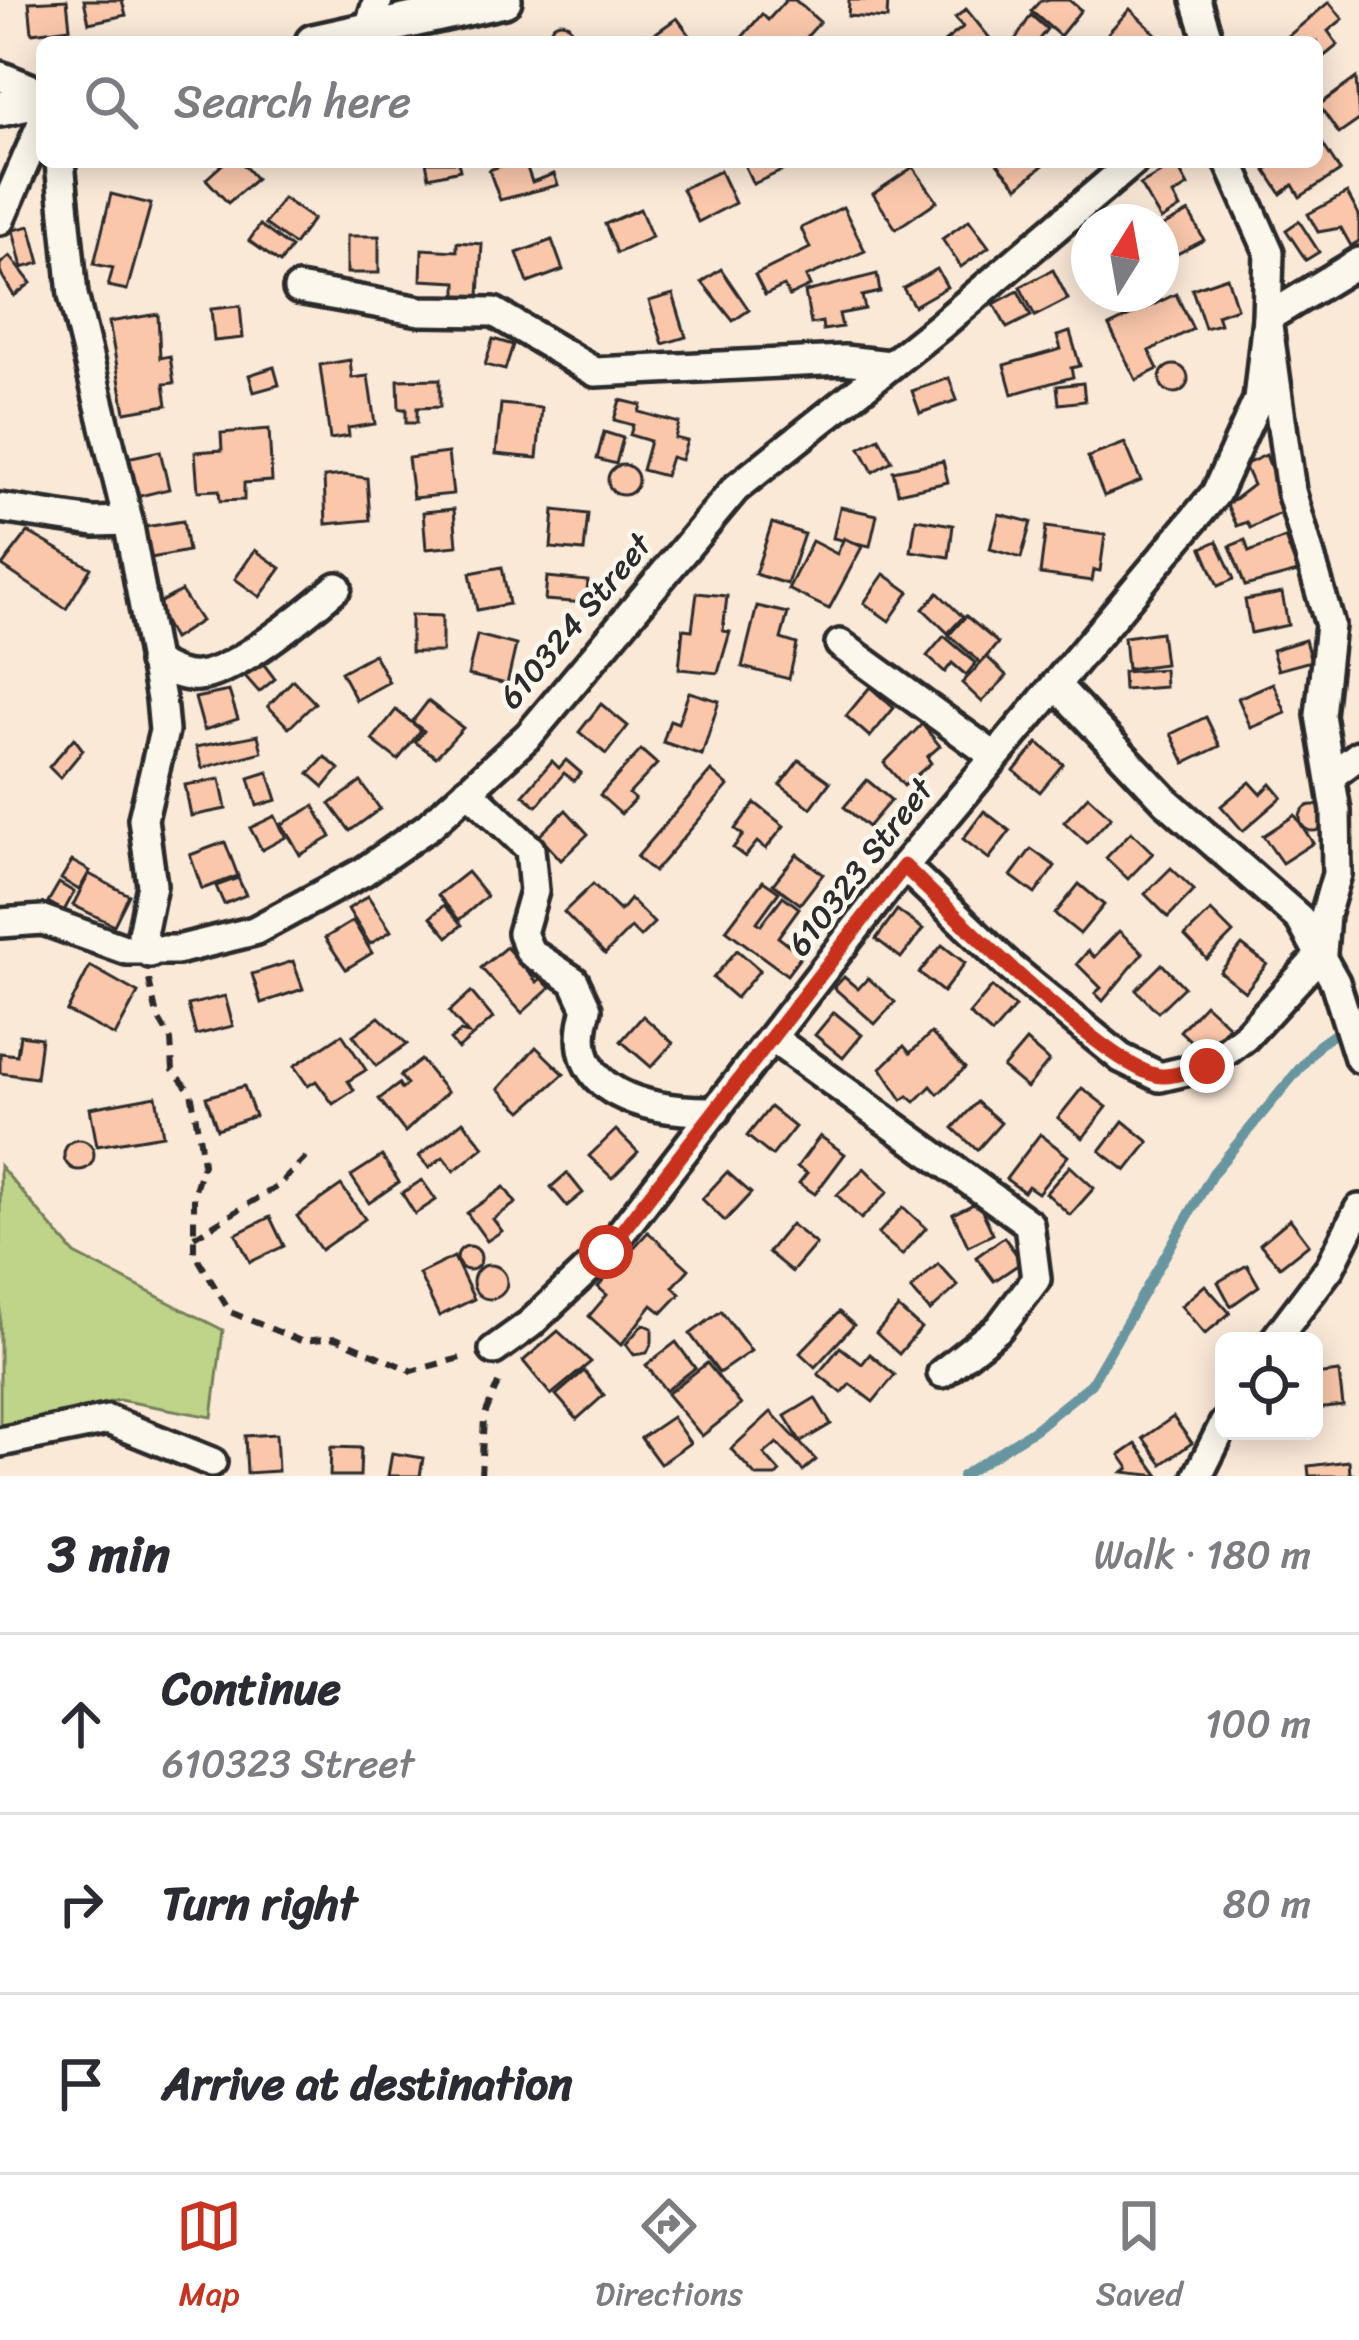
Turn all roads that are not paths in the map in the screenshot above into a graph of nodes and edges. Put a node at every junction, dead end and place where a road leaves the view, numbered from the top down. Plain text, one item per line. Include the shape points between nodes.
1 (504, 0) edge
2 (1196, 0) edge
3 (373, 15) edge
4 (327, 36) edge
5 (1207, 36) edge
6 (0, 76) edge
7 (36, 94) edge
8 (36, 99) edge
9 (0, 109) edge
10 (36, 137) edge
11 (61, 168) edge
12 (1125, 168) edge
13 (1232, 168) edge
14 (0, 220) edge
15 (1359, 262) edge
16 (298, 290) dead end
17 (1268, 318) junction
18 (890, 365) junction
19 (0, 508) edge
20 (128, 521) junction
21 (337, 586) dead end
22 (840, 644) dead end
23 (153, 662) junction
24 (1056, 686) junction
25 (1359, 754) edge
26 (994, 755) junction
27 (1331, 776) junction
28 (468, 790) junction
29 (904, 866) junction
30 (0, 923) edge
31 (150, 953) junction
32 (1322, 953) junction
33 (772, 1038) junction
34 (1359, 1058) edge
35 (716, 1111) junction
36 (1359, 1210) edge
37 (1281, 1332) edge
38 (494, 1350) road end
39 (942, 1373) dead end
40 (1216, 1440) edge
41 (0, 1442) edge
42 (212, 1462) dead end
43 (1198, 1476) edge

1 - 3 street
2 - 5 street
3 - 4 street
6 - 7 street
8 - 9 street
10 - 14 street
11 - 20 street via 73,295
12 - 18 street, 610324 Street
13 - 17 street, 610323 Street via 1269,252
15 - 17 street
16 - 18 street via 420,311 494,312 595,372 844,360
17 - 24 street, 610323 Street via 1258,400 1216,493
17 - 27 street via 1291,490 1330,625 1320,695
18 - 28 street, 610324 Street via 735,489 564,699
19 - 20 street
20 - 23 street
21 - 23 street via 282,633 206,675
22 - 26 street
23 - 31 street via 164,731 144,802 152,885 142,934
24 - 26 street, 610323 Street
24 - 32 street via 1166,801 1284,902
25 - 27 street
26 - 29 street, 610323 Street
27 - 32 street via 1337,874
28 - 31 street, 610324 Street via 429,826 291,915 224,941
28 - 35 street via 530,849 534,890 522,933 530,952 574,981 587,1009 578,1037 600,1080 666,1112
29 - 32 street via 1120,1058 1160,1077 1207,1066 1245,1037
29 - 33 street, 610323 Street
30 - 31 street, 610324 Street via 43,920
32 - 34 street
33 - 35 street, 610323 Street
33 - 39 street via 1029,1224 1036,1279 999,1328
35 - 38 street, 610323 Street via 606,1252
36 - 37 street via 1330,1267
40 - 43 street
41 - 42 street via 108,1420

